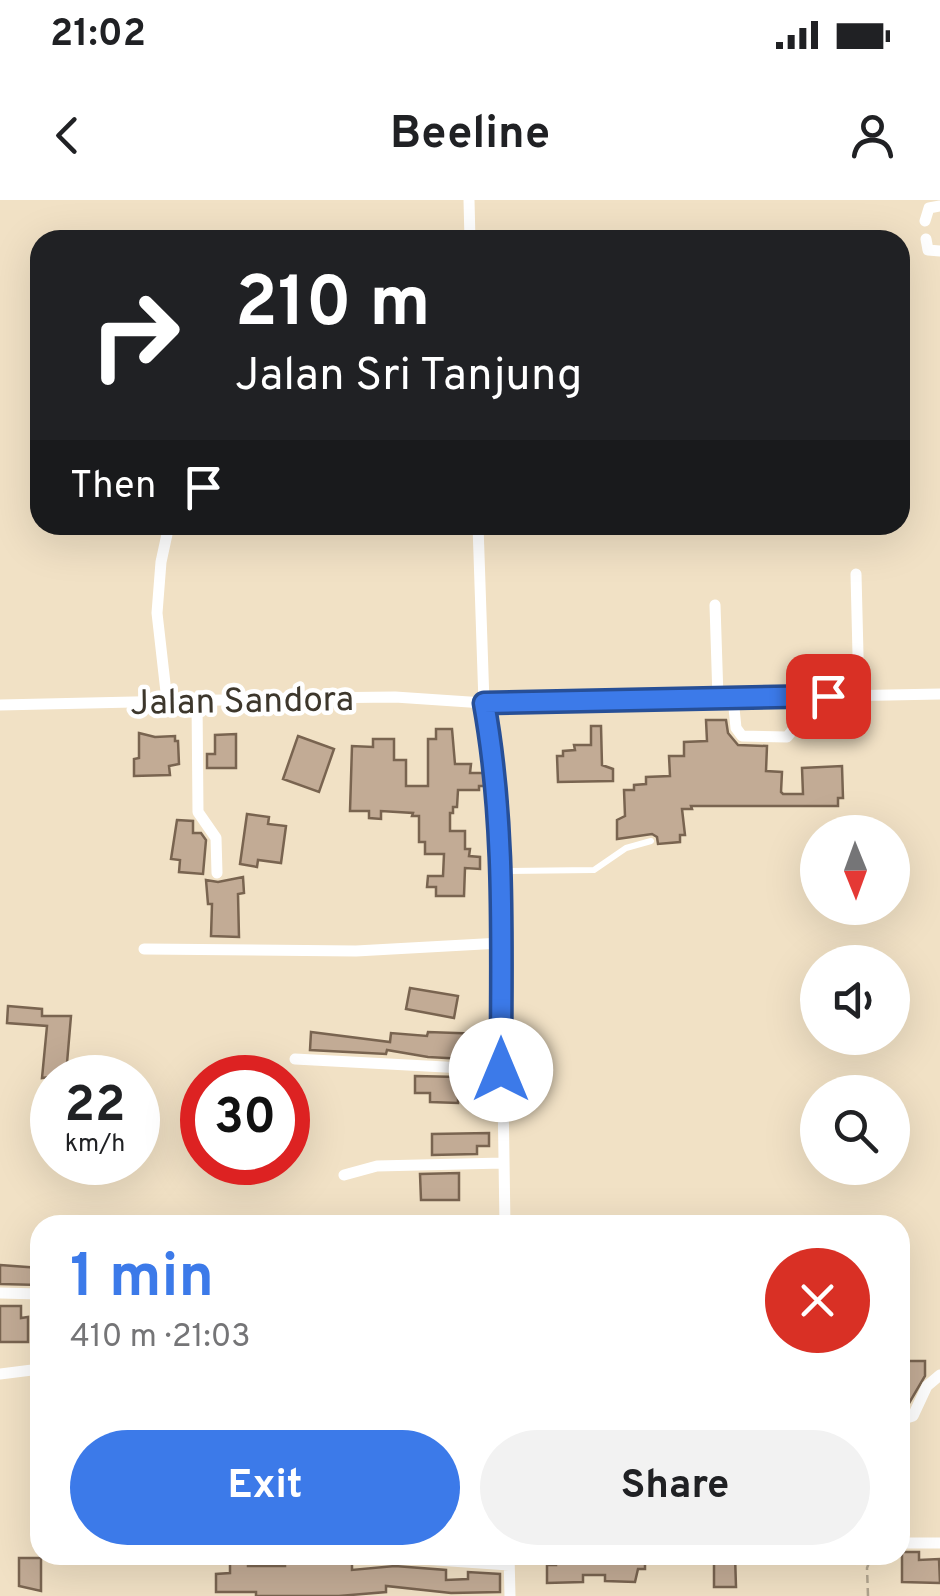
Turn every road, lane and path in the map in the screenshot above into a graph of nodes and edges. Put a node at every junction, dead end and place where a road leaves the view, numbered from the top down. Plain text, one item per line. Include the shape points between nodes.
1 (469, 200) edge
2 (940, 206) edge
3 (925, 221) dead end
4 (470, 230) edge
5 (926, 239) dead end
6 (940, 252) edge
7 (167, 535) edge
8 (478, 535) edge
9 (856, 574) dead end
10 (715, 605) dead end
11 (718, 688) junction
12 (940, 694) edge
13 (860, 696) junction
14 (797, 697) junction
15 (166, 698) junction
16 (734, 698) junction
17 (197, 700) junction
18 (484, 703) junction
19 (0, 706) edge
20 (652, 841) dead end
21 (500, 871) junction
22 (217, 872) dead end
23 (501, 943) junction
24 (144, 948) dead end
25 (310, 1060) edge
26 (501, 1070) junction
27 (503, 1162) junction
28 (344, 1175) dead end
29 (504, 1215) edge
30 (0, 1293) edge
31 (30, 1294) edge
32 (30, 1370) edge
33 (0, 1374) edge
34 (940, 1376) edge
35 (910, 1417) edge
36 (910, 1543) edge
37 (940, 1543) edge
38 (509, 1565) edge
39 (868, 1565) edge
40 (510, 1596) edge
41 (868, 1596) edge

1 - 4 street
2 - 3 street via 929,208
5 - 6 street via 928,250
7 - 15 street via 157,613
8 - 18 street
9 - 13 street
10 - 11 street
11 - 16 street, Jalan Sandora
11 - 18 street, Jalan Sandora
12 - 13 street, Jalan Sandora
13 - 14 street, Jalan Sandora
14 - 16 street, Jalan Sandora
14 - 16 street via 796,725 788,737 742,736
15 - 17 street, Jalan Sandora
15 - 19 street, Jalan Sandora
17 - 18 street, Jalan Sandora via 395,697
17 - 22 street via 198,812 216,838
18 - 21 street
20 - 21 lane via 626,848 594,870
21 - 23 street
23 - 24 street
23 - 26 street
25 - 26 street
26 - 27 street
27 - 28 street via 376,1166
27 - 29 street
30 - 31 street
32 - 33 street
34 - 35 street
36 - 37 street
38 - 40 street
39 - 41 path

